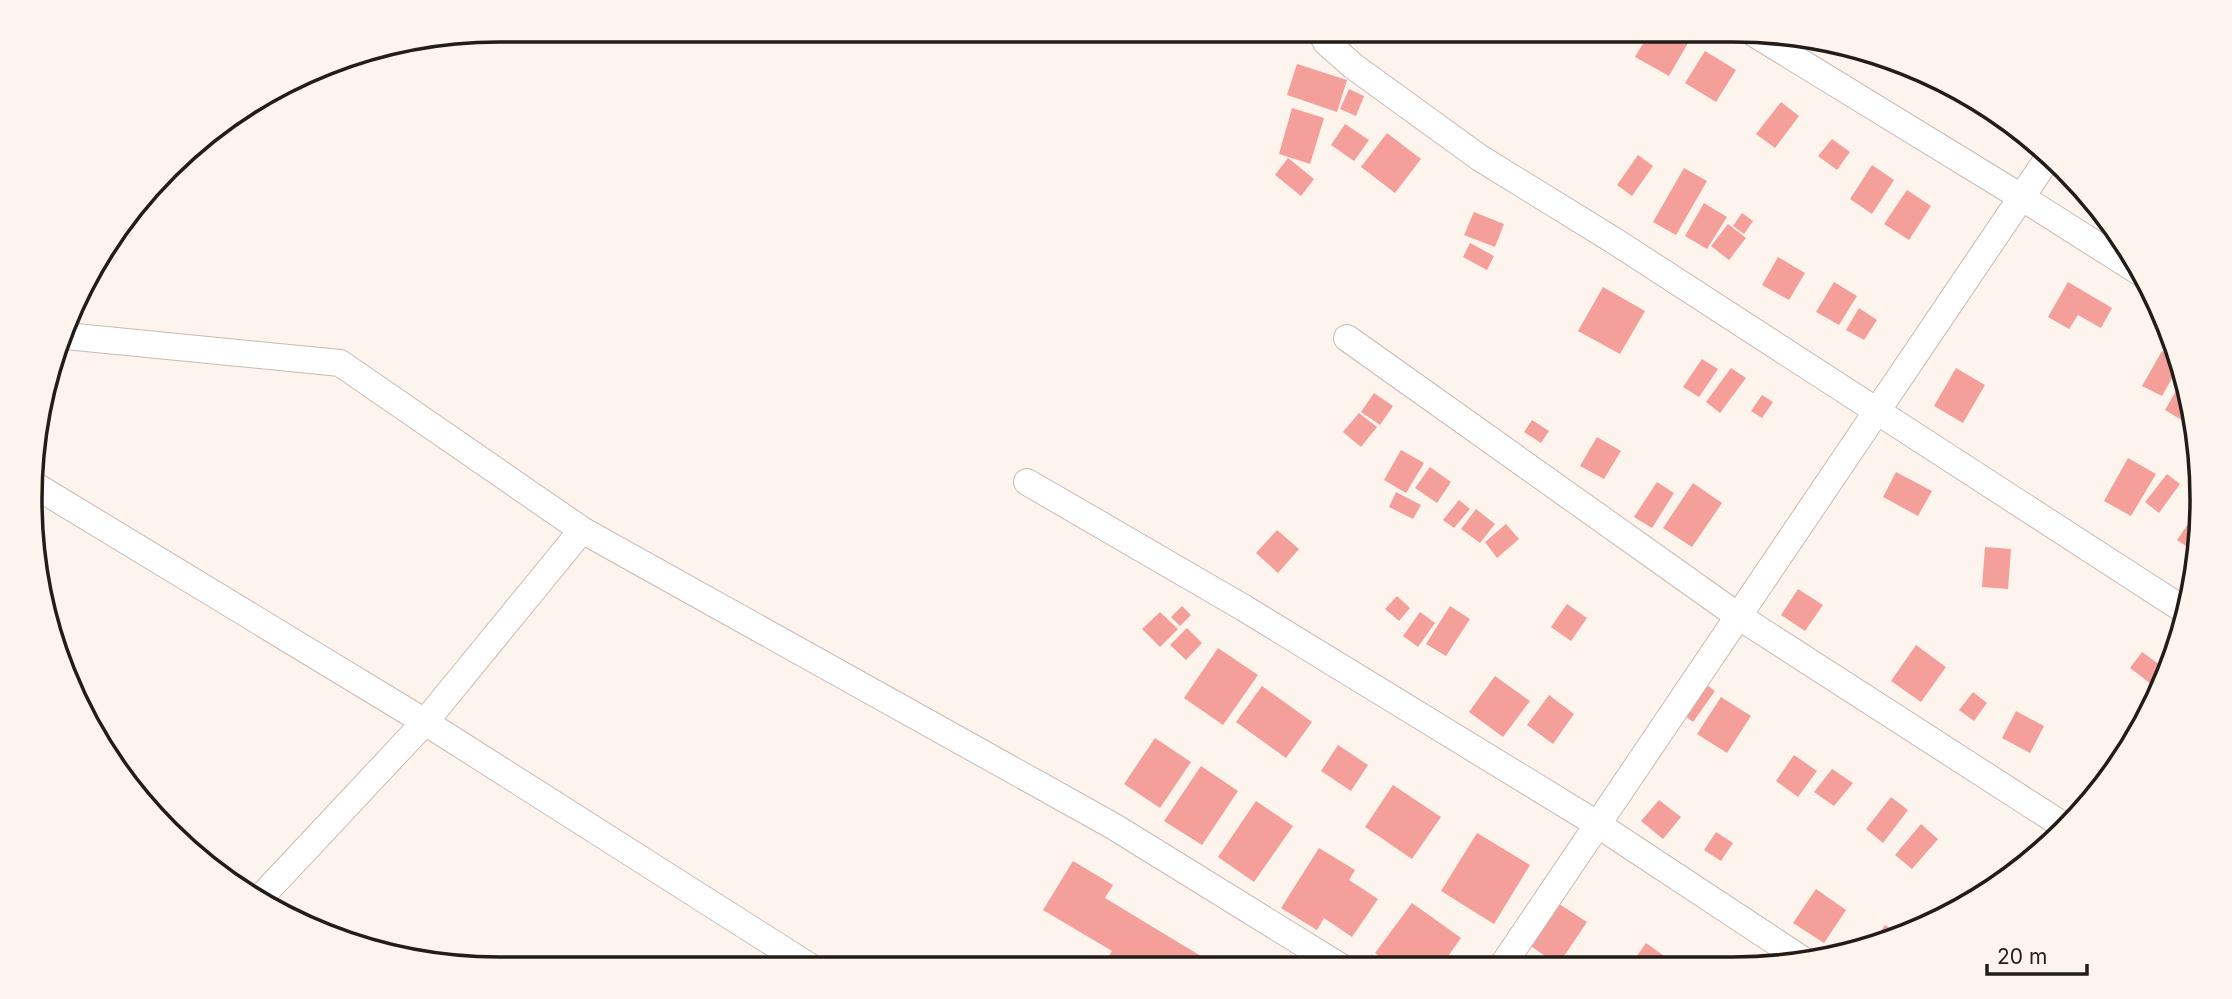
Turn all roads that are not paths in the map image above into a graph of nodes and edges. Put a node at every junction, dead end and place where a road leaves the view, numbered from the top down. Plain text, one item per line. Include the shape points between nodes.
1 (1325, 42) edge
2 (1771, 44) edge
3 (2043, 165) edge
4 (2021, 197) junction
5 (2123, 262) edge
6 (72, 336) edge
7 (1347, 338) dead end
8 (1876, 411) junction
9 (1027, 482) dead end
10 (42, 490) edge
11 (582, 530) junction
12 (2177, 606) edge
13 (1738, 616) junction
14 (425, 722) junction
15 (2057, 822) edge
16 (1597, 824) junction
17 (265, 892) edge
18 (1792, 953) edge
19 (795, 957) edge
20 (1325, 957) edge
21 (1508, 957) edge

1 - 8 street via 1480,158
2 - 4 street
3 - 4 street
4 - 5 street
4 - 8 street
6 - 11 street via 340,363
7 - 13 street
8 - 12 street
8 - 13 street
9 - 16 street via 1244,608
10 - 14 street
11 - 14 street
11 - 20 street via 1113,827
13 - 15 street
13 - 16 street
14 - 17 street
14 - 19 street
16 - 18 street
16 - 21 street

